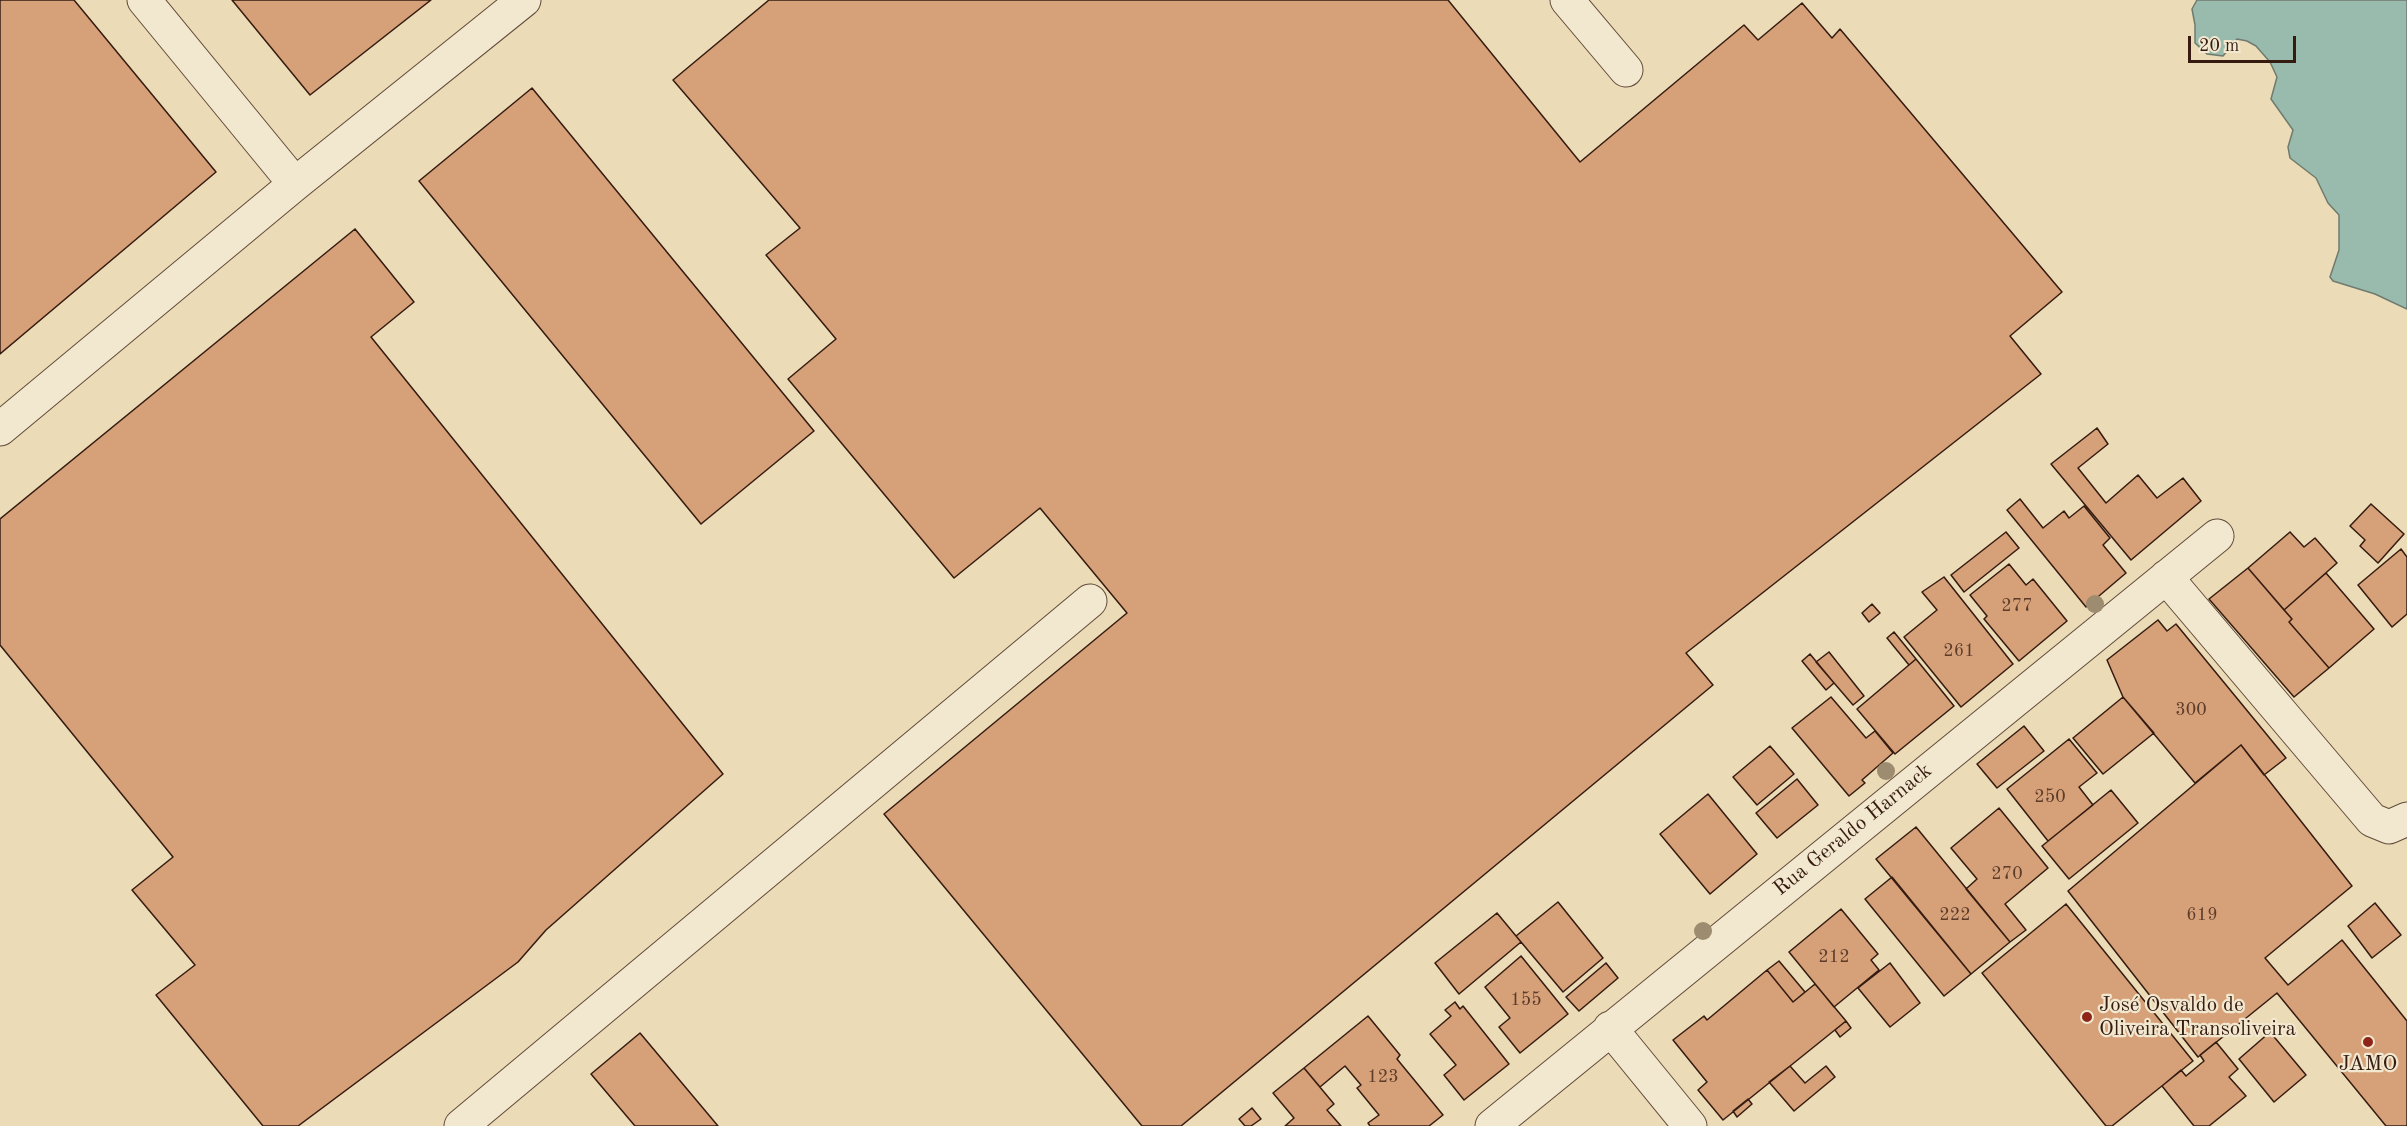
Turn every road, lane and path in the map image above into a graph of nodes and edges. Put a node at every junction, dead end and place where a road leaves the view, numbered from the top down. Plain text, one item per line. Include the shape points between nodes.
1 (144, 0) edge
2 (524, 0) edge
3 (1567, 0) edge
4 (1626, 70) dead end
5 (296, 184) junction
6 (0, 429) edge
7 (2217, 536) dead end
8 (2166, 577) junction
9 (1090, 601) dead end
10 (2407, 819) edge
11 (1610, 1028) junction
12 (480, 1120) edge
13 (1491, 1126) edge
14 (1690, 1126) edge

1 - 5 street
2 - 5 street
3 - 4 street
5 - 6 street
7 - 8 street, Rua Geraldo Harnack
8 - 10 street via 2372,820 2389,827
8 - 11 street, Rua Geraldo Harnack
9 - 12 street
11 - 13 street, Rua Geraldo Harnack
11 - 14 street

